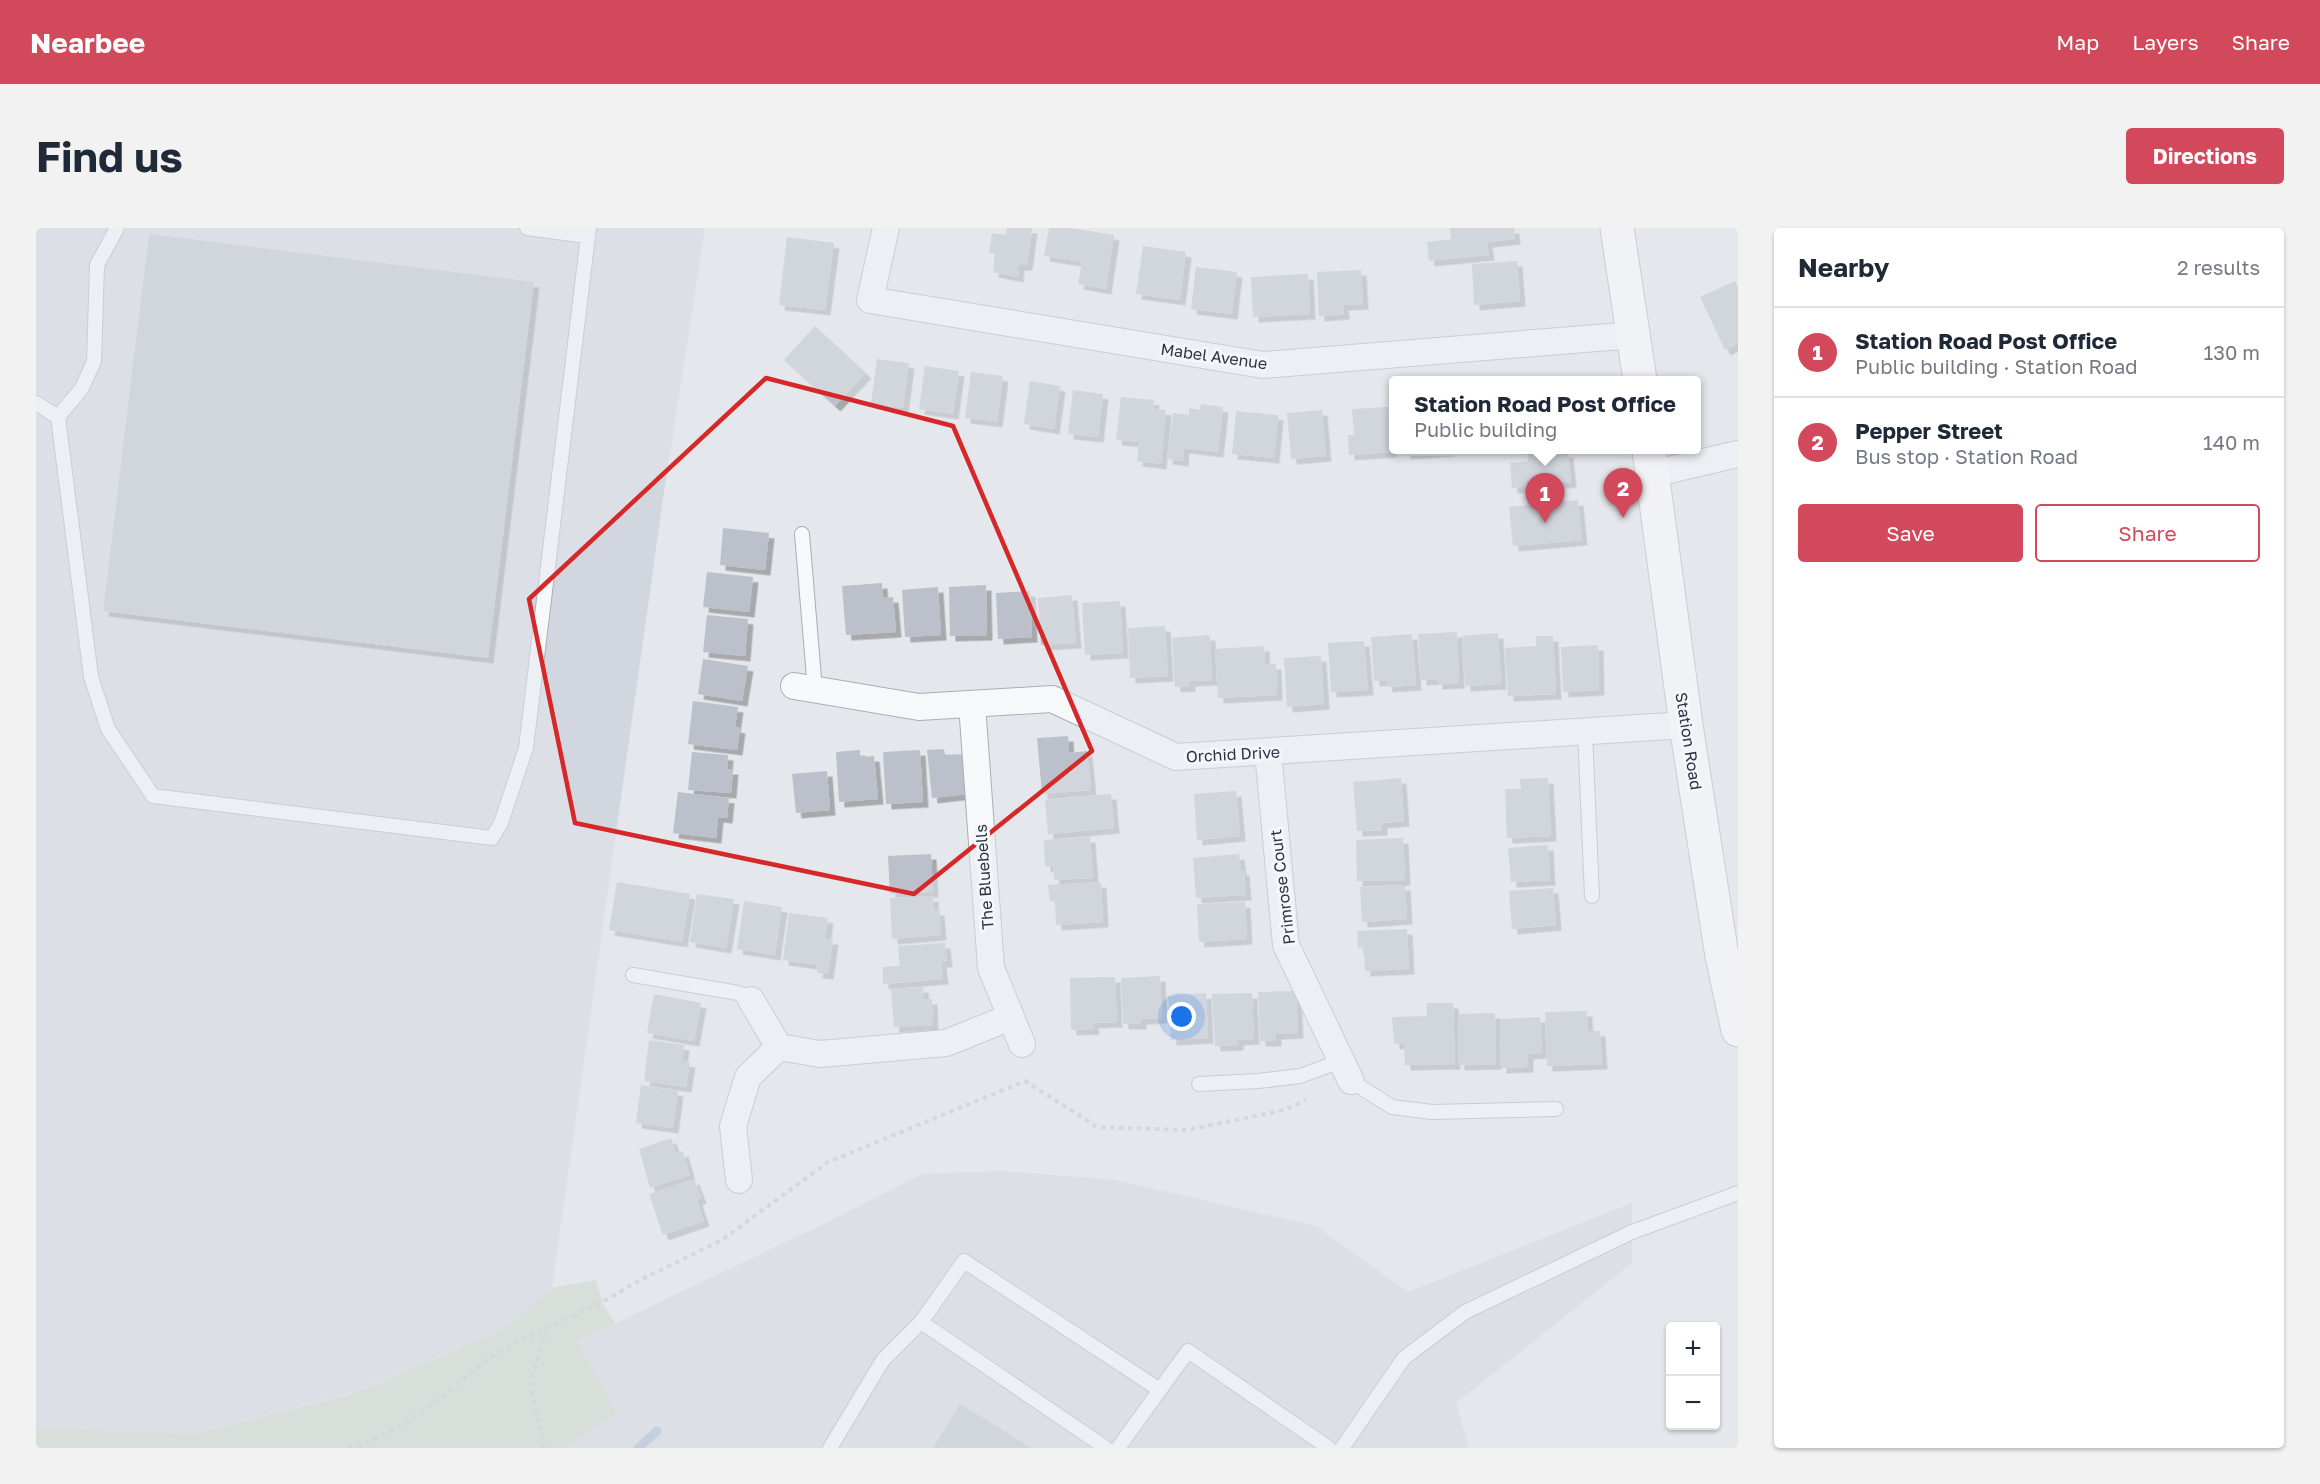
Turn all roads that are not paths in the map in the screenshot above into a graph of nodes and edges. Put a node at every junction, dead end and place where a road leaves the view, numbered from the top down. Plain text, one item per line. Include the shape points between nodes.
1 (117, 228) edge
2 (527, 228) edge
3 (886, 228) edge
4 (1617, 228) edge
5 (588, 232) edge
6 (1634, 335) junction
7 (1639, 376) edge
8 (36, 403) edge
9 (58, 417) junction
10 (1738, 454) edge
11 (1651, 462) edge
12 (802, 534) dead end
13 (805, 688) joint
14 (972, 704) junction
15 (1686, 726) junction
16 (1585, 732) junction
17 (1268, 752) junction
18 (1592, 896) dead end
19 (633, 975) dead end
20 (751, 1000) joint
21 (1011, 1017) junction
22 (1738, 1030) edge
23 (1022, 1044) dead end
24 (779, 1047) junction
25 (1346, 1071) junction
26 (1199, 1084) dead end
27 (1556, 1109) dead end
28 (739, 1180) dead end
29 (1738, 1193) edge
30 (921, 1323) junction
31 (1160, 1390) junction
32 (830, 1448) edge
33 (1106, 1448) edge
34 (1118, 1448) edge
35 (1329, 1448) edge
36 (1342, 1448) edge

1 - 9 lane via 97,265 94,361 82,388
2 - 5 lane
3 - 6 street, Mabel Avenue via 870,300 1263,365
4 - 6 main road
5 - 9 lane via 526,748 501,823 492,838 153,796 108,729 91,677
6 - 7 main road
8 - 9 lane
10 - 11 street
11 - 15 main road, Station Road
12 - 13 lane
13 - 14 street, Orchid Drive via 919,707
14 - 17 street, Orchid Drive via 1052,699 1176,757
14 - 21 street, The Bluebells via 991,968
15 - 16 street, Orchid Drive
15 - 22 main road, Station Road via 1722,956
16 - 17 street, Orchid Drive
16 - 18 lane
17 - 25 street, Primrose Court via 1286,945
19 - 20 lane via 738,993
20 - 24 street
21 - 23 street, The Bluebells
21 - 24 street via 946,1043 820,1054
24 - 28 street via 748,1077 733,1126
25 - 26 lane
25 - 27 lane via 1392,1107 1432,1112
29 - 36 lane via 1632,1232 1465,1312 1404,1358
30 - 31 lane via 964,1261
30 - 32 lane via 883,1360
30 - 33 lane
31 - 34 lane
31 - 35 lane via 1188,1351

